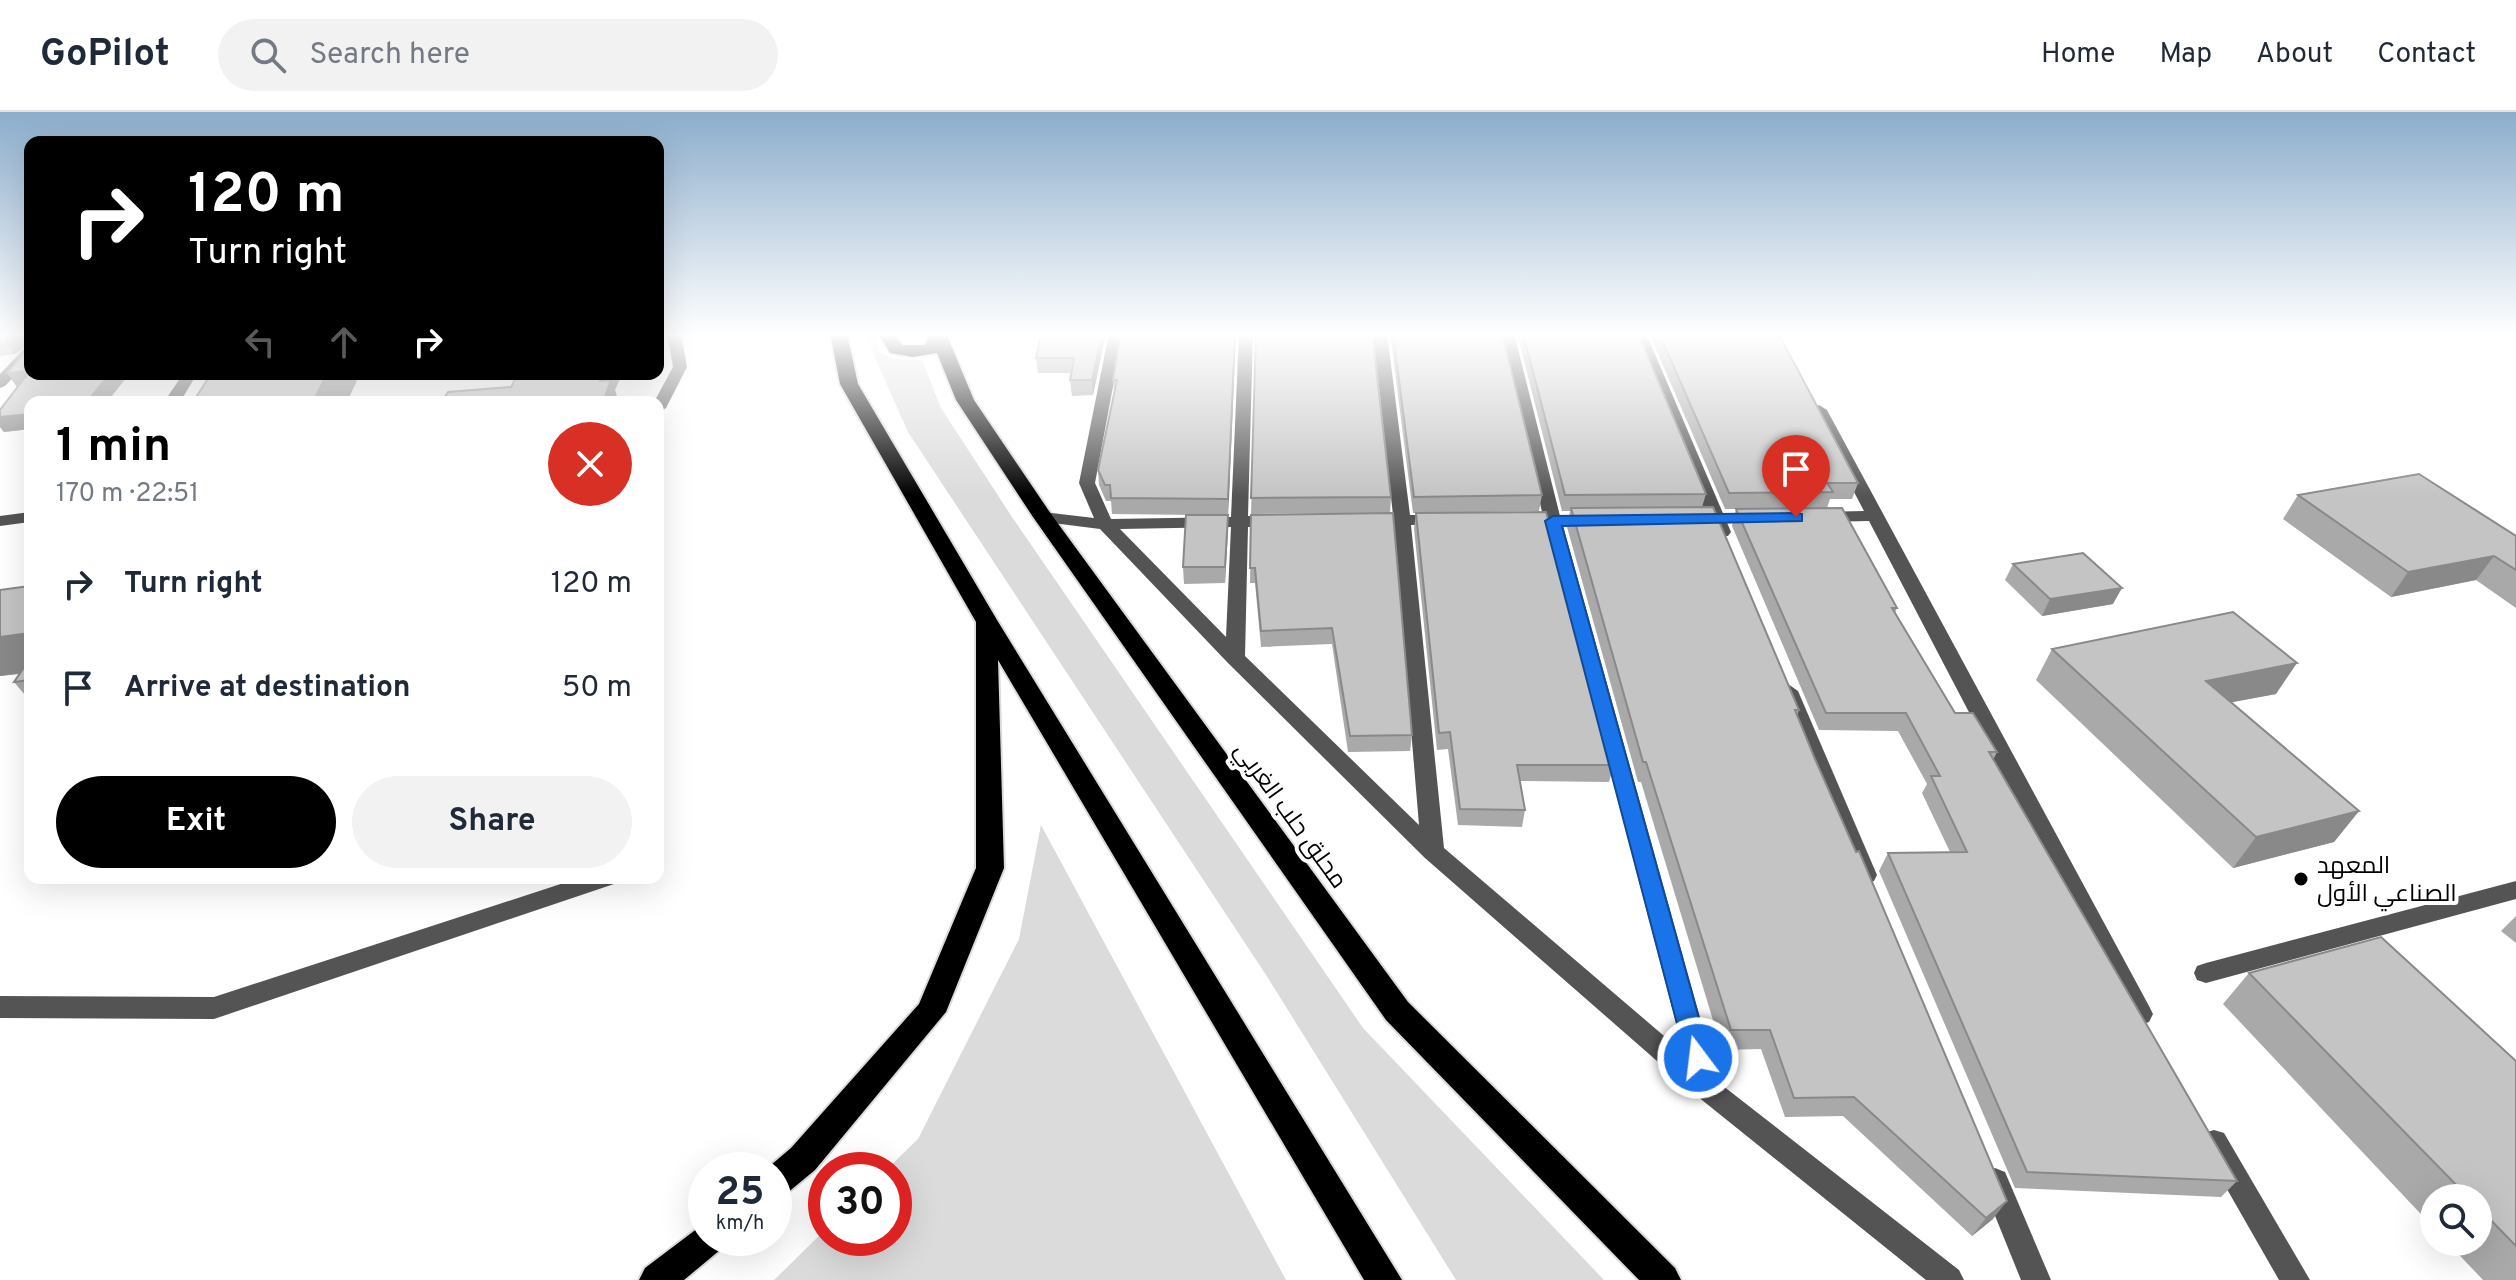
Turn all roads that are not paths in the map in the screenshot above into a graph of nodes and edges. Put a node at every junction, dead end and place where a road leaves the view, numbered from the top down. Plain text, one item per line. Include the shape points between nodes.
1 (851, 388) edge
2 (960, 388) edge
3 (1105, 388) edge
4 (1244, 388) edge
5 (1386, 388) edge
6 (1520, 388) edge
7 (1662, 388) edge
8 (1806, 388) edge
9 (1876, 516) junction
10 (1043, 517) junction
11 (1804, 517) edge
12 (24, 518) edge
13 (1402, 519) junction
14 (1358, 520) edge
15 (1462, 520) edge
16 (0, 521) edge
17 (1299, 521) edge
18 (1507, 521) edge
19 (1553, 521) junction
20 (1612, 521) edge
21 (1240, 522) junction
22 (1105, 524) junction
23 (1729, 549) edge
24 (986, 620) junction
25 (1235, 658) junction
26 (1778, 666) edge
27 (1433, 852) junction
28 (588, 884) edge
29 (2516, 890) edge
30 (1876, 900) edge
31 (2206, 973) dead end
32 (0, 1007) edge
33 (2153, 1037) edge
34 (1706, 1088) junction
35 (2200, 1118) edge
36 (1987, 1163) edge
37 (792, 1168) edge
38 (688, 1254) edge
39 (657, 1280) edge
40 (1384, 1280) edge
41 (1663, 1280) edge
42 (1949, 1280) edge
43 (2036, 1280) edge
44 (2295, 1280) edge

1 - 24 highway
2 - 10 highway, محلق حلب الغربي
3 - 22 street via 1087,483
4 - 21 street
5 - 13 street
6 - 19 street
7 - 23 street
8 - 9 street
9 - 11 street
9 - 33 street
10 - 22 street
10 - 41 highway, محلق حلب الغربي via 1397,1011
12 - 16 street
13 - 14 street
13 - 15 street
13 - 27 street
17 - 21 street
18 - 19 street
19 - 20 street
19 - 34 street
21 - 22 street
21 - 25 street
22 - 25 street
24 - 37 highway via 990,868 931,1012
24 - 40 highway
25 - 27 street
26 - 30 street
27 - 34 street
28 - 32 street via 214,1008
29 - 31 street
34 - 42 street
35 - 44 street
36 - 43 street
38 - 39 highway

